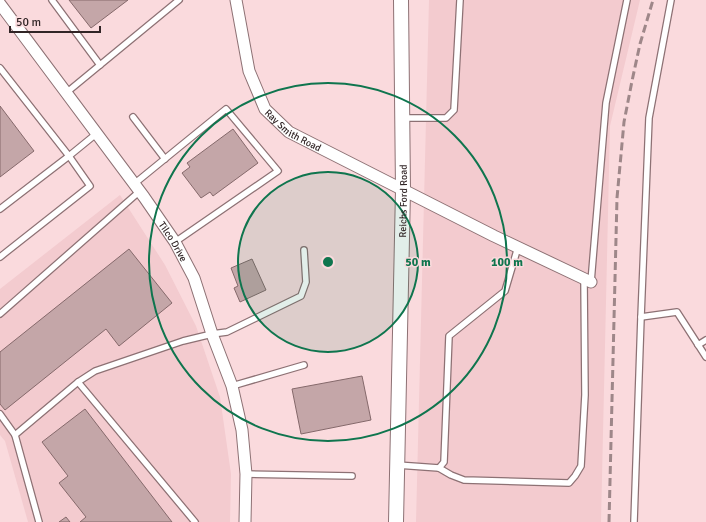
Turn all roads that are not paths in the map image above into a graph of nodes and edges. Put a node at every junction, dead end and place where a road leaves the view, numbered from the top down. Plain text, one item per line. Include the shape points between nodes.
1 (52, 0) edge
2 (179, 0) edge
3 (236, 0) edge
4 (401, 0) edge
5 (460, 0) edge
6 (627, 0) edge
7 (671, 0) edge
8 (0, 4) edge
9 (100, 66) junction
10 (0, 68) edge
11 (66, 93) junction
12 (133, 117) dead end
13 (402, 118) junction
14 (96, 134) junction
15 (69, 156) junction
16 (164, 159) junction
17 (137, 187) junction
18 (403, 190) junction
19 (0, 209) edge
20 (175, 242) junction
21 (518, 247) junction
22 (304, 250) dead end
23 (0, 256) edge
24 (588, 280) junction
25 (0, 314) edge
26 (641, 317) junction
27 (212, 334) junction
28 (706, 340) edge
29 (698, 345) junction
30 (706, 357) edge
31 (304, 365) dead end
32 (78, 382) junction
33 (232, 386) junction
34 (0, 414) edge
35 (15, 435) junction
36 (397, 465) junction
37 (439, 468) junction
38 (246, 474) junction
39 (352, 476) dead end
40 (39, 522) edge
41 (195, 522) edge
42 (245, 522) edge
43 (396, 522) edge
44 (634, 522) edge

1 - 9 lane
2 - 9 lane
3 - 18 street, Ray Smith Road via 249,71 265,109 288,132
4 - 13 street, Reichs Ford Road
5 - 13 lane via 454,110 446,118
6 - 24 lane via 606,103
7 - 26 lane via 649,118
8 - 11 street, Tilco Drive
9 - 11 lane
10 - 15 lane
11 - 14 street, Tilco Drive
12 - 16 lane
13 - 18 street, Reichs Ford Road
14 - 15 lane
14 - 17 street, Tilco Drive
15 - 19 lane
15 - 23 lane via 90,186
16 - 17 lane
16 - 20 lane via 226,109 278,171
17 - 20 street, Tilco Drive
17 - 25 lane
18 - 21 street, Ray Smith Road
18 - 36 street, Reichs Ford Road
20 - 27 street, Tilco Drive via 194,278
21 - 24 street, Ray Smith Road
21 - 37 lane via 504,291 449,336 444,462
22 - 27 lane via 306,282 301,296 227,332
24 - 37 lane via 581,466 575,476 569,483 464,480
26 - 29 lane via 677,312
26 - 44 lane
27 - 32 lane via 183,341 95,371
27 - 33 street, Tilco Drive
28 - 29 lane
29 - 30 lane
31 - 33 lane
32 - 35 lane
32 - 41 lane
33 - 38 street, Tilco Drive via 242,430
34 - 35 lane
35 - 40 lane
36 - 37 lane
36 - 43 street, Reichs Ford Road
38 - 39 lane
38 - 42 street, Tilco Drive

